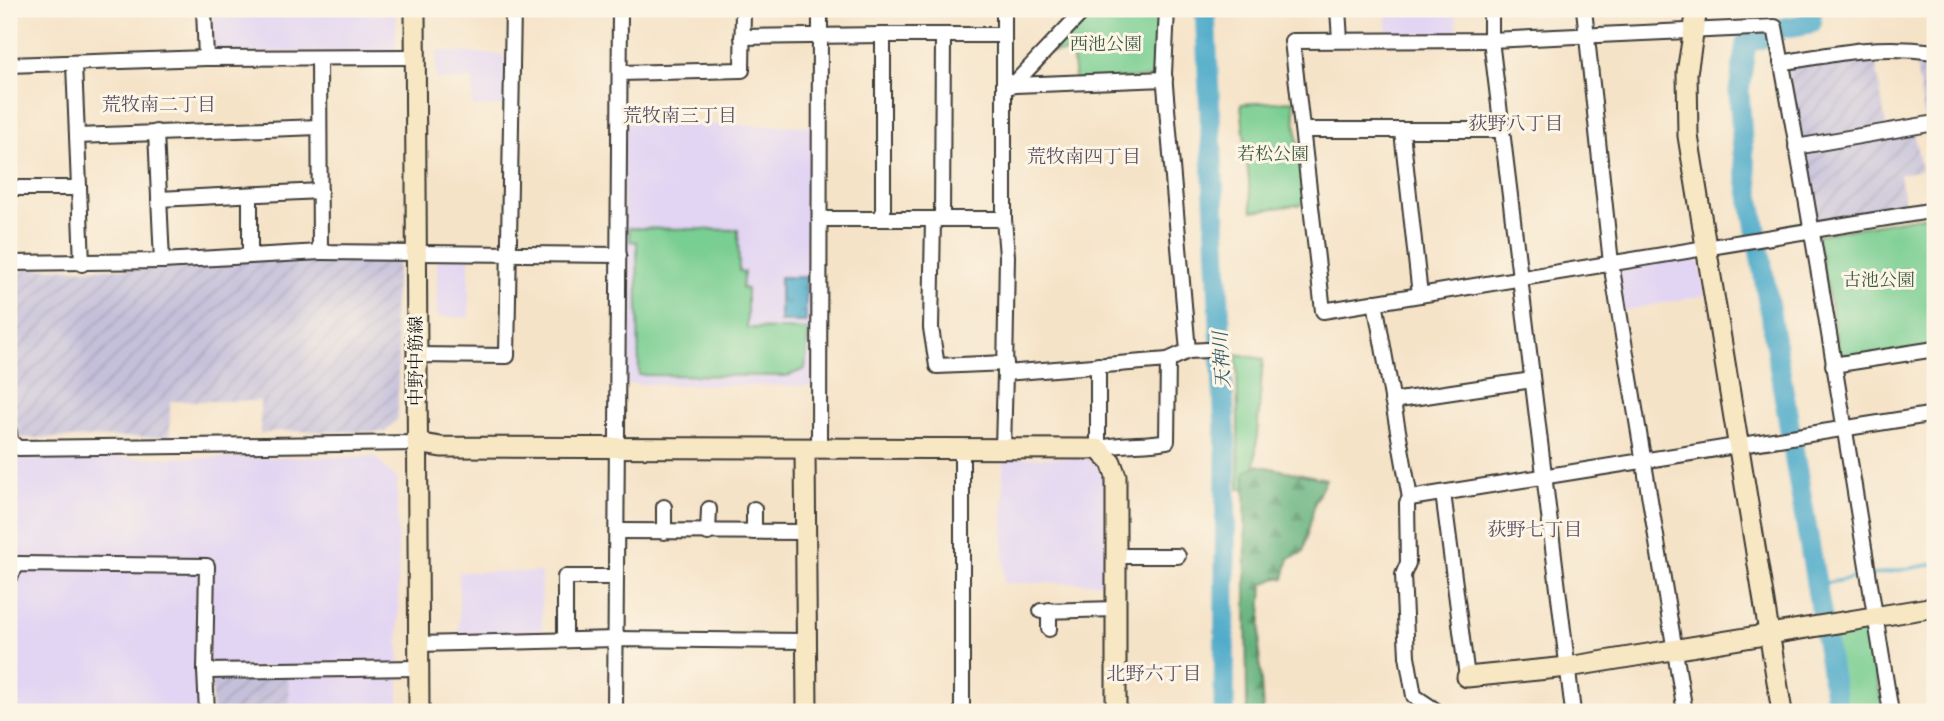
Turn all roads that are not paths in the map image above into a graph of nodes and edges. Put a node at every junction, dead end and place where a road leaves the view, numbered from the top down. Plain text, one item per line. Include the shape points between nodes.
1 (204, 9) edge
2 (415, 9) edge
3 (513, 9) edge
4 (620, 9) edge
5 (743, 9) edge
6 (820, 9) edge
7 (1004, 9) edge
8 (1085, 9) edge
9 (1167, 9) edge
10 (1338, 9) edge
11 (1491, 9) edge
12 (1584, 9) edge
13 (1698, 9) edge
14 (1693, 31) junction
15 (1584, 34) junction
16 (820, 35) junction
17 (883, 35) junction
18 (1004, 35) junction
19 (943, 36) junction
20 (742, 37) junction
21 (1340, 40) junction
22 (1491, 40) junction
23 (1935, 52) edge
24 (415, 57) junction
25 (206, 58) junction
26 (319, 58) junction
27 (1781, 63) junction
28 (74, 64) junction
29 (9, 65) edge
30 (620, 73) junction
31 (1165, 79) junction
32 (1010, 87) junction
33 (1935, 123) edge
34 (320, 127) junction
35 (1303, 130) junction
36 (1502, 130) junction
37 (156, 132) junction
38 (1402, 132) junction
39 (77, 136) junction
40 (1796, 147) junction
41 (9, 188) edge
42 (79, 188) junction
43 (320, 191) junction
44 (250, 195) junction
45 (159, 199) junction
46 (1935, 210) edge
47 (821, 219) junction
48 (883, 219) junction
49 (937, 219) junction
50 (1003, 219) junction
51 (1811, 230) junction
52 (1706, 249) junction
53 (320, 251) junction
54 (416, 251) junction
55 (508, 252) junction
56 (250, 255) junction
57 (619, 255) junction
58 (162, 261) junction
59 (9, 263) edge
60 (1611, 263) junction
61 (82, 264) junction
62 (1518, 279) junction
63 (1420, 295) junction
64 (1375, 302) junction
65 (1935, 349) edge
66 (1188, 351) junction
67 (1207, 351) dead end
68 (416, 355) junction
69 (1168, 360) junction
70 (1098, 365) junction
71 (1832, 365) junction
72 (1005, 368) junction
73 (1532, 380) junction
74 (1392, 401) junction
75 (1935, 414) edge
76 (1844, 429) junction
77 (9, 432) edge
78 (417, 443) junction
79 (1737, 445) junction
80 (618, 448) junction
81 (1003, 448) junction
82 (812, 449) junction
83 (962, 449) junction
84 (1098, 449) junction
85 (1644, 462) junction
86 (1543, 479) junction
87 (1443, 493) junction
88 (1409, 499) junction
89 (664, 507) dead end
90 (709, 509) dead end
91 (754, 509) dead end
92 (618, 531) junction
93 (664, 532) junction
94 (754, 532) junction
95 (806, 532) junction
96 (708, 533) junction
97 (1116, 556) junction
98 (1178, 556) dead end
99 (9, 577) edge
100 (615, 577) junction
101 (1935, 607) edge
102 (1116, 609) junction
103 (1875, 617) junction
104 (1049, 629) dead end
105 (1768, 634) junction
106 (617, 639) junction
107 (565, 640) junction
108 (806, 641) junction
109 (418, 644) junction
110 (1675, 650) junction
111 (1567, 667) junction
112 (418, 668) junction
113 (205, 671) junction
114 (1467, 677) joint
115 (207, 712) edge
116 (419, 712) edge
117 (615, 712) edge
118 (807, 712) edge
119 (962, 712) edge
120 (1116, 712) edge
121 (1438, 712) edge
122 (1573, 712) edge
123 (1685, 712) edge
124 (1782, 712) edge
125 (1891, 712) edge

1 - 25 street
2 - 24 street, 中野中筋線
3 - 55 street
4 - 30 street
5 - 20 street
6 - 16 street
7 - 18 street
8 - 32 street
9 - 31 street
10 - 21 street
11 - 22 street
12 - 15 street
13 - 14 street
14 - 15 street
14 - 27 street via 1775,27
14 - 52 street via 1686,118
15 - 22 street
15 - 60 street
16 - 17 street
16 - 20 street
16 - 47 street
17 - 19 street
17 - 48 street
18 - 19 street
18 - 32 street
19 - 49 street
20 - 30 street via 742,70
21 - 22 street
21 - 35 street via 1292,41
22 - 36 street
23 - 27 street via 1872,47
24 - 26 street
24 - 54 street, 中野中筋線
25 - 26 street
25 - 28 street
26 - 34 street
27 - 40 street
28 - 29 street
28 - 39 street
30 - 57 street
31 - 32 street
31 - 66 street
32 - 50 street
33 - 40 street
34 - 37 street
34 - 43 street
35 - 38 street
35 - 64 street via 1323,311
36 - 38 street
36 - 62 street
37 - 39 street
37 - 45 street
38 - 63 street
39 - 42 street
40 - 51 street
41 - 42 street
42 - 61 street
43 - 44 street
43 - 53 street
44 - 45 street
44 - 56 street
45 - 58 street
46 - 51 street
47 - 48 street
47 - 82 street
48 - 49 street
49 - 50 street
49 - 72 street via 931,328 937,366
50 - 72 street via 1007,256
51 - 52 street
51 - 71 street
52 - 60 street
52 - 79 street
53 - 54 street
53 - 56 street
54 - 55 street
54 - 68 street, 中野中筋線
55 - 57 street
55 - 68 street via 507,356
56 - 58 street
57 - 80 street
58 - 61 street
59 - 61 street
60 - 62 street
60 - 85 street
62 - 63 street
62 - 73 street
63 - 64 street
64 - 74 street
65 - 71 street
66 - 67 street
66 - 69 street
68 - 78 street, 中野中筋線
69 - 70 street
69 - 84 street via 1167,441
70 - 72 street
70 - 84 street
71 - 76 street
72 - 81 street
73 - 74 street
73 - 86 street
74 - 88 street
75 - 76 street
76 - 79 street
76 - 103 street
77 - 78 street via 10,441 18,448
78 - 80 street via 433,447
78 - 109 street, 中野中筋線
79 - 85 street
79 - 105 street
80 - 82 street
80 - 92 street
81 - 83 street
81 - 84 street
82 - 83 street
82 - 95 street
83 - 119 street
84 - 97 street via 1111,462 1116,476
85 - 86 street
85 - 110 street
86 - 87 street
86 - 111 street
87 - 88 street
87 - 114 street
88 - 121 street via 1408,563 1403,575 1407,656 1414,696
89 - 93 street
90 - 96 street
91 - 94 street
92 - 93 street
92 - 100 street
93 - 96 street
94 - 95 street
94 - 96 street
95 - 108 street
97 - 98 street
97 - 102 street
99 - 113 street via 18,564 206,566
100 - 106 street
100 - 107 street via 565,577
101 - 103 street
102 - 104 street via 1045,610
102 - 120 street
103 - 105 street
103 - 125 street
105 - 110 street
105 - 124 street
106 - 107 street
106 - 108 street
106 - 117 street
107 - 109 street
108 - 118 street
109 - 112 street, 中野中筋線
110 - 111 street
110 - 123 street
111 - 114 street
111 - 122 street
112 - 113 street
112 - 116 street, 中野中筋線
113 - 115 street

